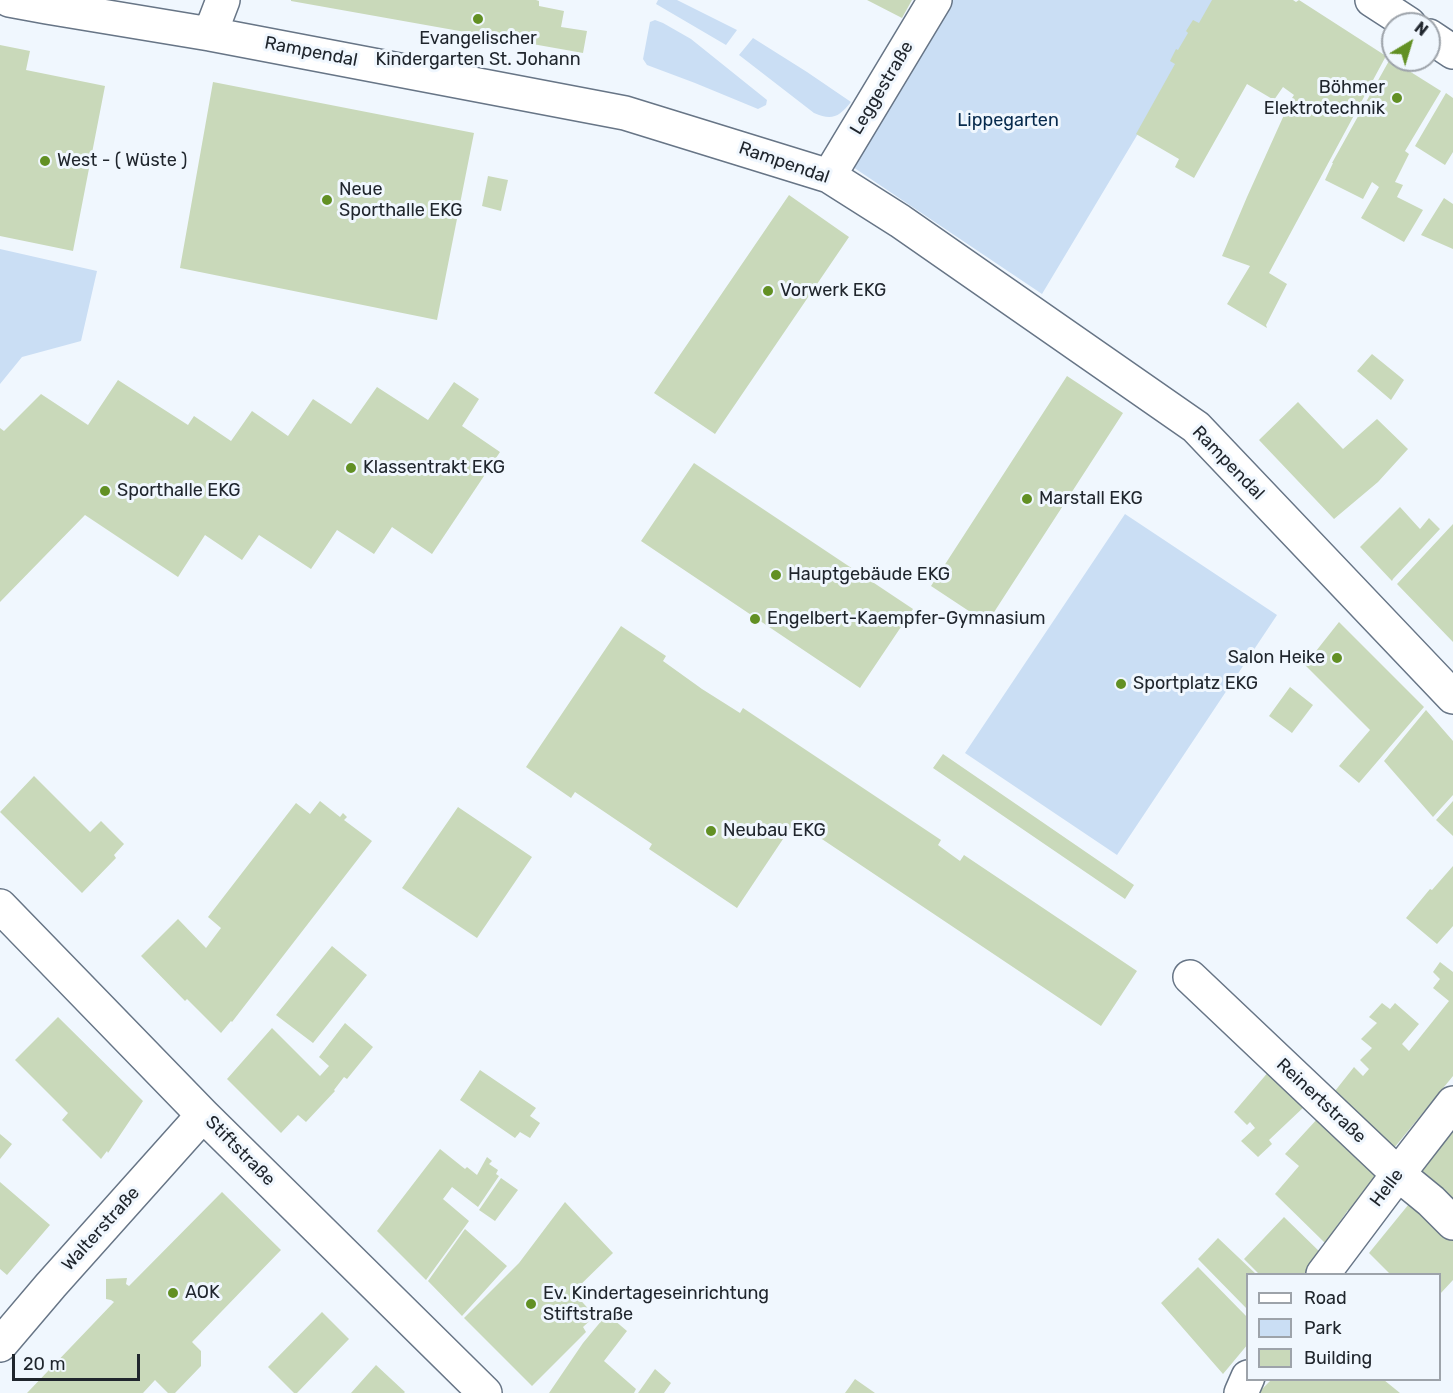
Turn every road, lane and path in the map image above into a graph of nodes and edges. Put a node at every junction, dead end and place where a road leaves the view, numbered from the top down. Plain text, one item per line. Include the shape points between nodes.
1 (9, 0) edge
2 (223, 0) edge
3 (935, 0) edge
4 (1372, 0) edge
5 (1390, 12) edge
6 (210, 34) junction
7 (829, 176) junction
8 (1453, 697) edge
9 (0, 906) edge
10 (1190, 977) dead end
11 (1453, 1103) edge
12 (203, 1115) junction
13 (1398, 1174) junction
14 (1453, 1223) edge
15 (1324, 1273) edge
16 (0, 1345) edge
17 (485, 1393) edge

1 - 6 street, Rampendal
2 - 6 street
3 - 7 street, Leggestraße
4 - 5 street
6 - 7 street, Rampendal via 625,113
7 - 8 street, Rampendal via 1196,427
9 - 12 street, Stiftstraße
10 - 13 street, Reinertstraße
11 - 13 street, Helle
12 - 16 street, Walterstraße
12 - 17 street, Stiftstraße
13 - 14 street, Reinertstraße
13 - 15 street, Helle

